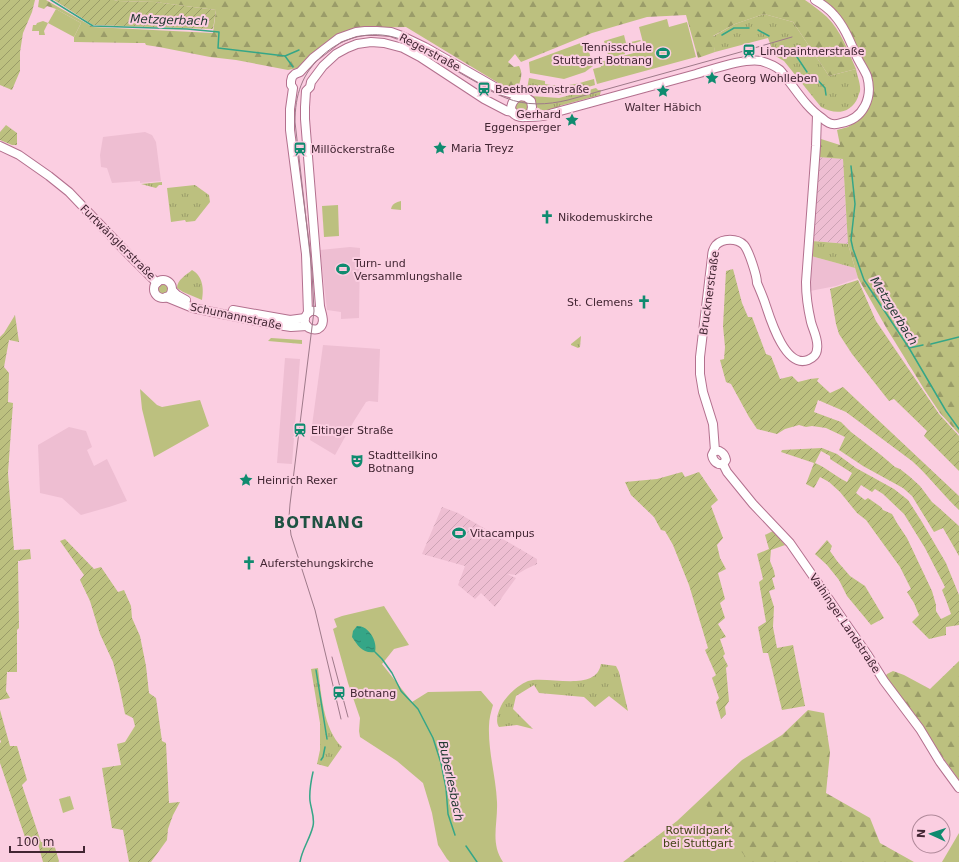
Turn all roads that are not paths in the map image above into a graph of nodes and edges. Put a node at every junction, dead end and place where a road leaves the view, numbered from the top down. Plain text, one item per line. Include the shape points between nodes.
1 (815, 0) edge
2 (300, 72) junction
3 (311, 82) junction
4 (293, 88) junction
5 (306, 91) junction
6 (520, 96) junction
7 (532, 107) junction
8 (513, 112) junction
9 (553, 113) junction
10 (526, 117) junction
11 (823, 120) junction
12 (0, 146) edge
13 (0, 150) edge
14 (78, 202) junction
15 (157, 282) junction
16 (169, 294) junction
17 (321, 314) junction
18 (306, 319) junction
19 (715, 450) joint
20 (959, 788) edge

1 - 11 main road via 839,21 849,39 860,63 865,93 855,112 846,118
2 - 3 main road via 307,74
2 - 4 main road, Regerstraße via 292,77
2 - 6 main road, Regerstraße via 312,58 339,38 356,32 377,30 402,36 502,91
3 - 5 main road, Regerstraße
3 - 8 main road, Regerstraße via 326,63 347,48 371,42 384,43 403,48 420,57 484,99
4 - 5 main road via 298,92
4 - 18 main road, Regerstraße via 290,130 306,254
5 - 17 main road, Regerstraße via 304,107
6 - 7 main road via 529,99
6 - 8 main road via 512,103
7 - 9 main road via 543,113
7 - 10 main road
8 - 10 main road via 519,117
9 - 10 main road via 538,118
9 - 11 main road via 725,66 757,61 770,64 781,71
11 - 19 main road, Brucknerstraße via 816,146 806,282 808,309 817,351 812,358 804,361 796,359 788,352 780,342 744,246 736,240 725,240 716,245 712,257 700,357 701,381 712,424
12 - 14 main road, Furtwänglerstraße via 19,155 49,176
13 - 14 main road, Furtwänglerstraße via 27,165
14 - 15 main road, Furtwänglerstraße
15 - 16 main road via 162,280 170,284
15 - 16 main road via 156,293 159,296
16 - 18 main road, Schumannstraße via 193,308 271,324 291,327
17 - 18 main road via 314,311
17 - 18 main road via 323,322 317,329 312,329
19 - 20 main road, Vaihinger Landstraße via 725,456 723,464 727,472 790,543

